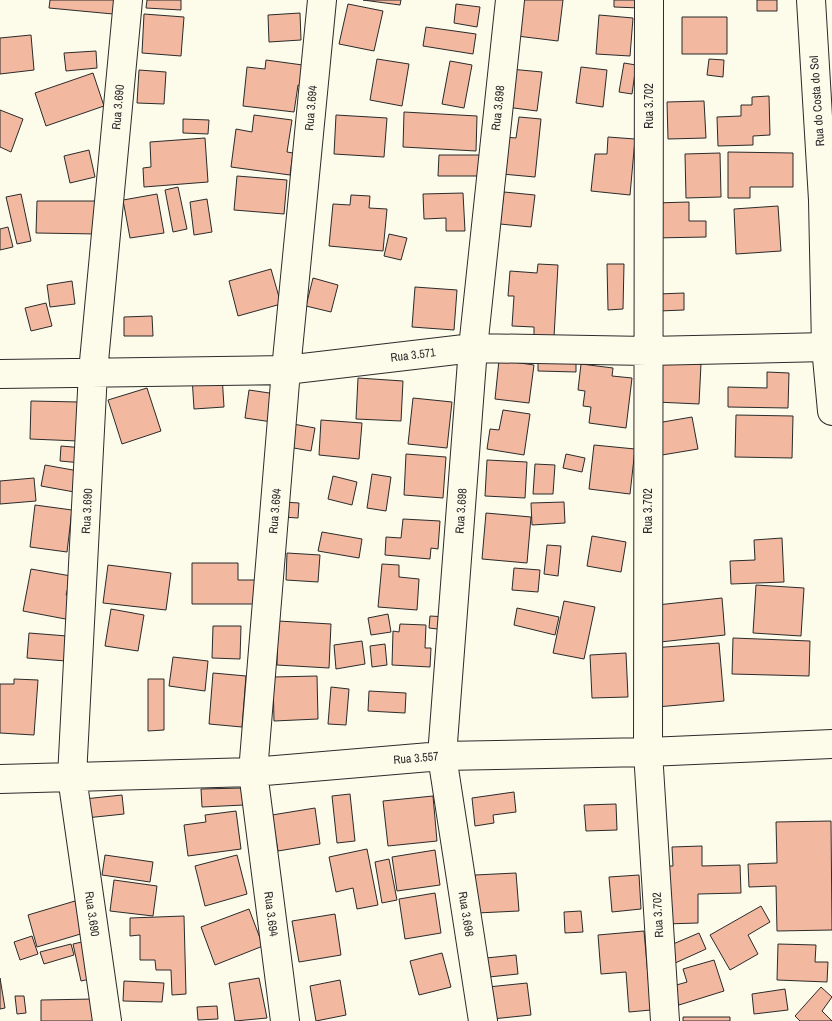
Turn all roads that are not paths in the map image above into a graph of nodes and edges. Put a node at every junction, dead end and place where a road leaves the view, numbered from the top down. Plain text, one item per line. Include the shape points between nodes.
1 (128, 0) edge
2 (322, 0) edge
3 (510, 0) edge
4 (649, 0) edge
5 (811, 0) edge
6 (828, 199) edge
7 (826, 347) junction
8 (473, 348) junction
9 (647, 352) junction
10 (286, 370) junction
11 (93, 372) junction
12 (0, 374) edge
13 (832, 411) edge
14 (832, 744) edge
15 (648, 752) junction
16 (442, 756) junction
17 (253, 772) junction
18 (72, 777) junction
19 (0, 779) edge
20 (107, 1021) edge
21 (285, 1021) edge
22 (483, 1021) edge
23 (665, 1021) edge

1 - 11 street, Rua 3.690
2 - 10 street, Rua 3.694
3 - 8 street, Rua 3.698
4 - 9 street, Rua 3.702
5 - 6 street, Rua do Costa do Sol
6 - 7 street, Rua do Costa do Sol
7 - 9 street, Rua 3.571
7 - 13 street, Rua do Costa do Sol
8 - 9 street, Rua 3.571
8 - 10 street, Rua 3.571
8 - 16 street, Rua 3.698
9 - 15 street, Rua 3.702
10 - 11 street, Rua 3.571
10 - 17 street, Rua 3.694
11 - 12 street, Rua 3.571
11 - 18 street, Rua 3.690
14 - 15 street, Rua 3.557
15 - 16 street, Rua 3.557
15 - 23 street, Rua 3.702
16 - 17 street, Rua 3.557
16 - 22 street, Rua 3.698
17 - 18 street, Rua 3.557
17 - 21 street, Rua 3.694
18 - 19 street, Rua 3.557
18 - 20 street, Rua 3.690

